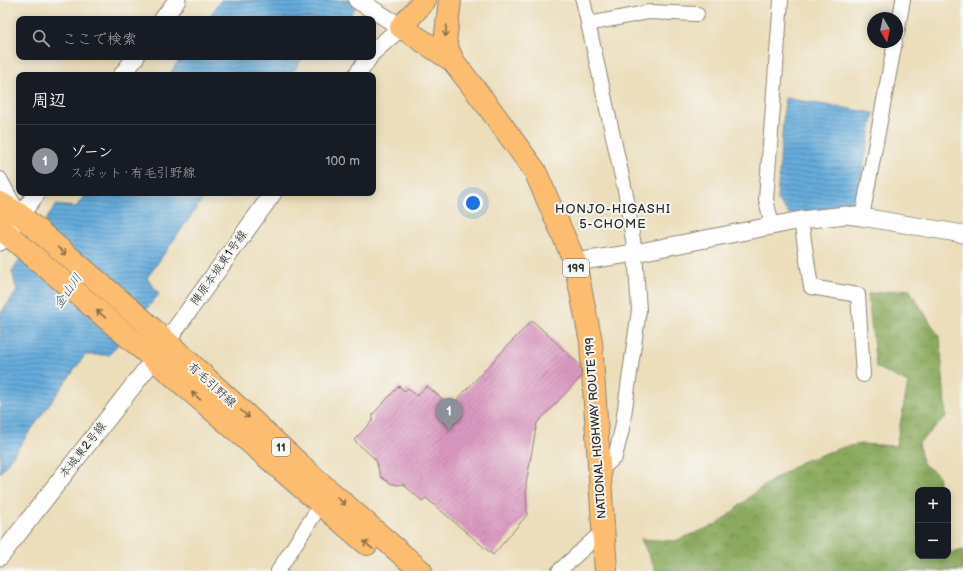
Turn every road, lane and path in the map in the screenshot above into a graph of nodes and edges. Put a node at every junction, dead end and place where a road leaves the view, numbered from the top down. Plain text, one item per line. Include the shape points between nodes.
1 (177, 0) edge
2 (425, 0) edge
3 (450, 0) edge
4 (582, 0) edge
5 (781, 0) edge
6 (903, 0) edge
7 (360, 2) edge
8 (901, 12) edge
9 (697, 14) dead end
10 (165, 16) edge
11 (588, 24) junction
12 (401, 27) junction
13 (376, 48) edge
14 (894, 48) edge
15 (134, 60) edge
16 (367, 60) edge
17 (453, 61) junction
18 (124, 72) edge
19 (359, 72) edge
20 (0, 179) edge
21 (36, 196) edge
22 (271, 196) edge
23 (0, 203) edge
24 (862, 217) junction
25 (26, 220) junction
26 (802, 220) junction
27 (772, 226) junction
28 (963, 234) edge
29 (5, 235) edge
30 (636, 253) junction
31 (575, 262) junction
32 (160, 351) junction
33 (864, 375) dead end
34 (600, 470) junction
35 (321, 504) junction
36 (604, 530) junction
37 (0, 558) edge
38 (278, 571) edge
39 (398, 571) edge
40 (421, 571) edge
41 (559, 571) edge
42 (606, 571) edge

1 - 10 street
2 - 12 main road
3 -> 17 main road, 199 via 445,42
4 - 11 street
5 - 27 street via 766,199
6 - 8 street
7 - 12 street
9 - 11 street via 650,12
11 - 30 street via 626,195
12 - 13 street
12 - 17 main road, NATIONAL HIGHWAY ROUTE 199 / 199
14 - 24 street
15 - 18 street
16 - 19 street
17 - 31 main road, NATIONAL HIGHWAY ROUTE 199 / 199 via 535,171
20 - 25 street
21 - 25 street
22 - 32 street, 陣原本城東1号線
23 - 25 main road, 有毛引野線 / 11
24 - 26 street via 846,215
24 - 28 street
25 - 29 street
25 -> 32 main road, 有毛引野線 / 11 via 144,321
26 - 27 street
26 - 33 street via 811,287 858,295
27 - 30 street
32 -> 29 main road, 有毛引野線 / 11 via 131,339
30 - 31 street
30 - 34 street via 639,310 622,429 615,456
31 - 34 main road, NATIONAL HIGHWAY ROUTE 199 / 199 via 591,342
35 -> 32 main road, 有毛引野線 / 11
32 - 37 street, 本城東2号線
32 -> 40 main road, 有毛引野線 / 11 via 319,482
34 - 36 main road, NATIONAL HIGHWAY ROUTE 199 / 199
35 - 38 street
39 -> 35 main road, 有毛引野線 / 11
36 - 41 street
36 - 42 main road, NATIONAL HIGHWAY ROUTE 199 / 199

